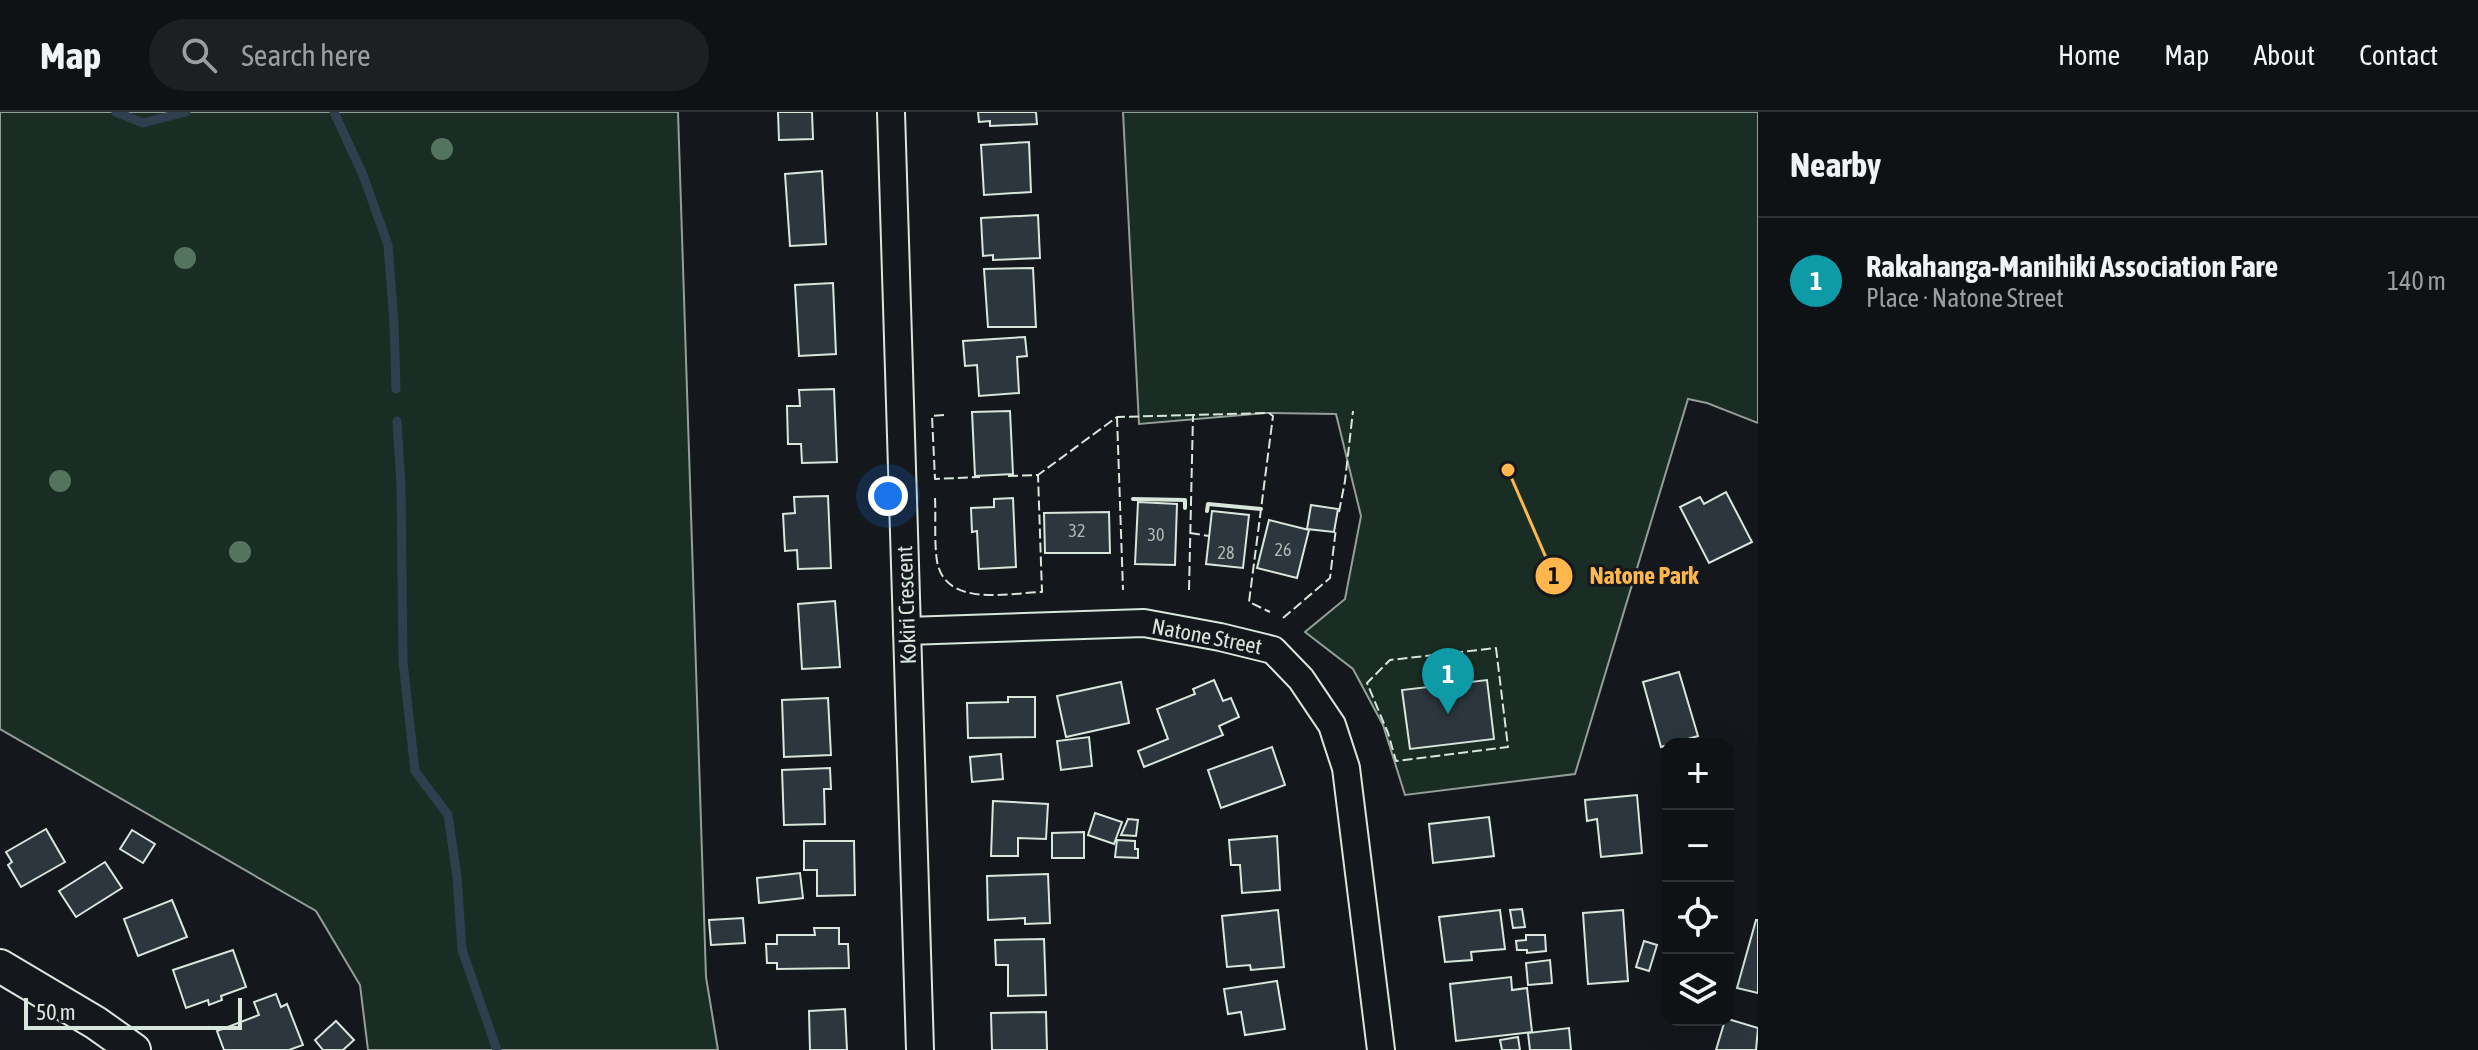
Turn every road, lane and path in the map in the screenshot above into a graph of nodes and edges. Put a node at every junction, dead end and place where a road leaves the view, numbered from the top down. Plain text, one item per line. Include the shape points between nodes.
1 (891, 112) edge
2 (907, 631) junction
3 (0, 966) edge
4 (134, 1050) edge
5 (920, 1050) edge
6 (1381, 1050) edge

1 - 2 street, Kokiri Crescent
2 - 5 street, Kokiri Crescent
2 - 6 street, Natone Street via 1144,623 1273,650 1301,679 1340,745
3 - 4 street

